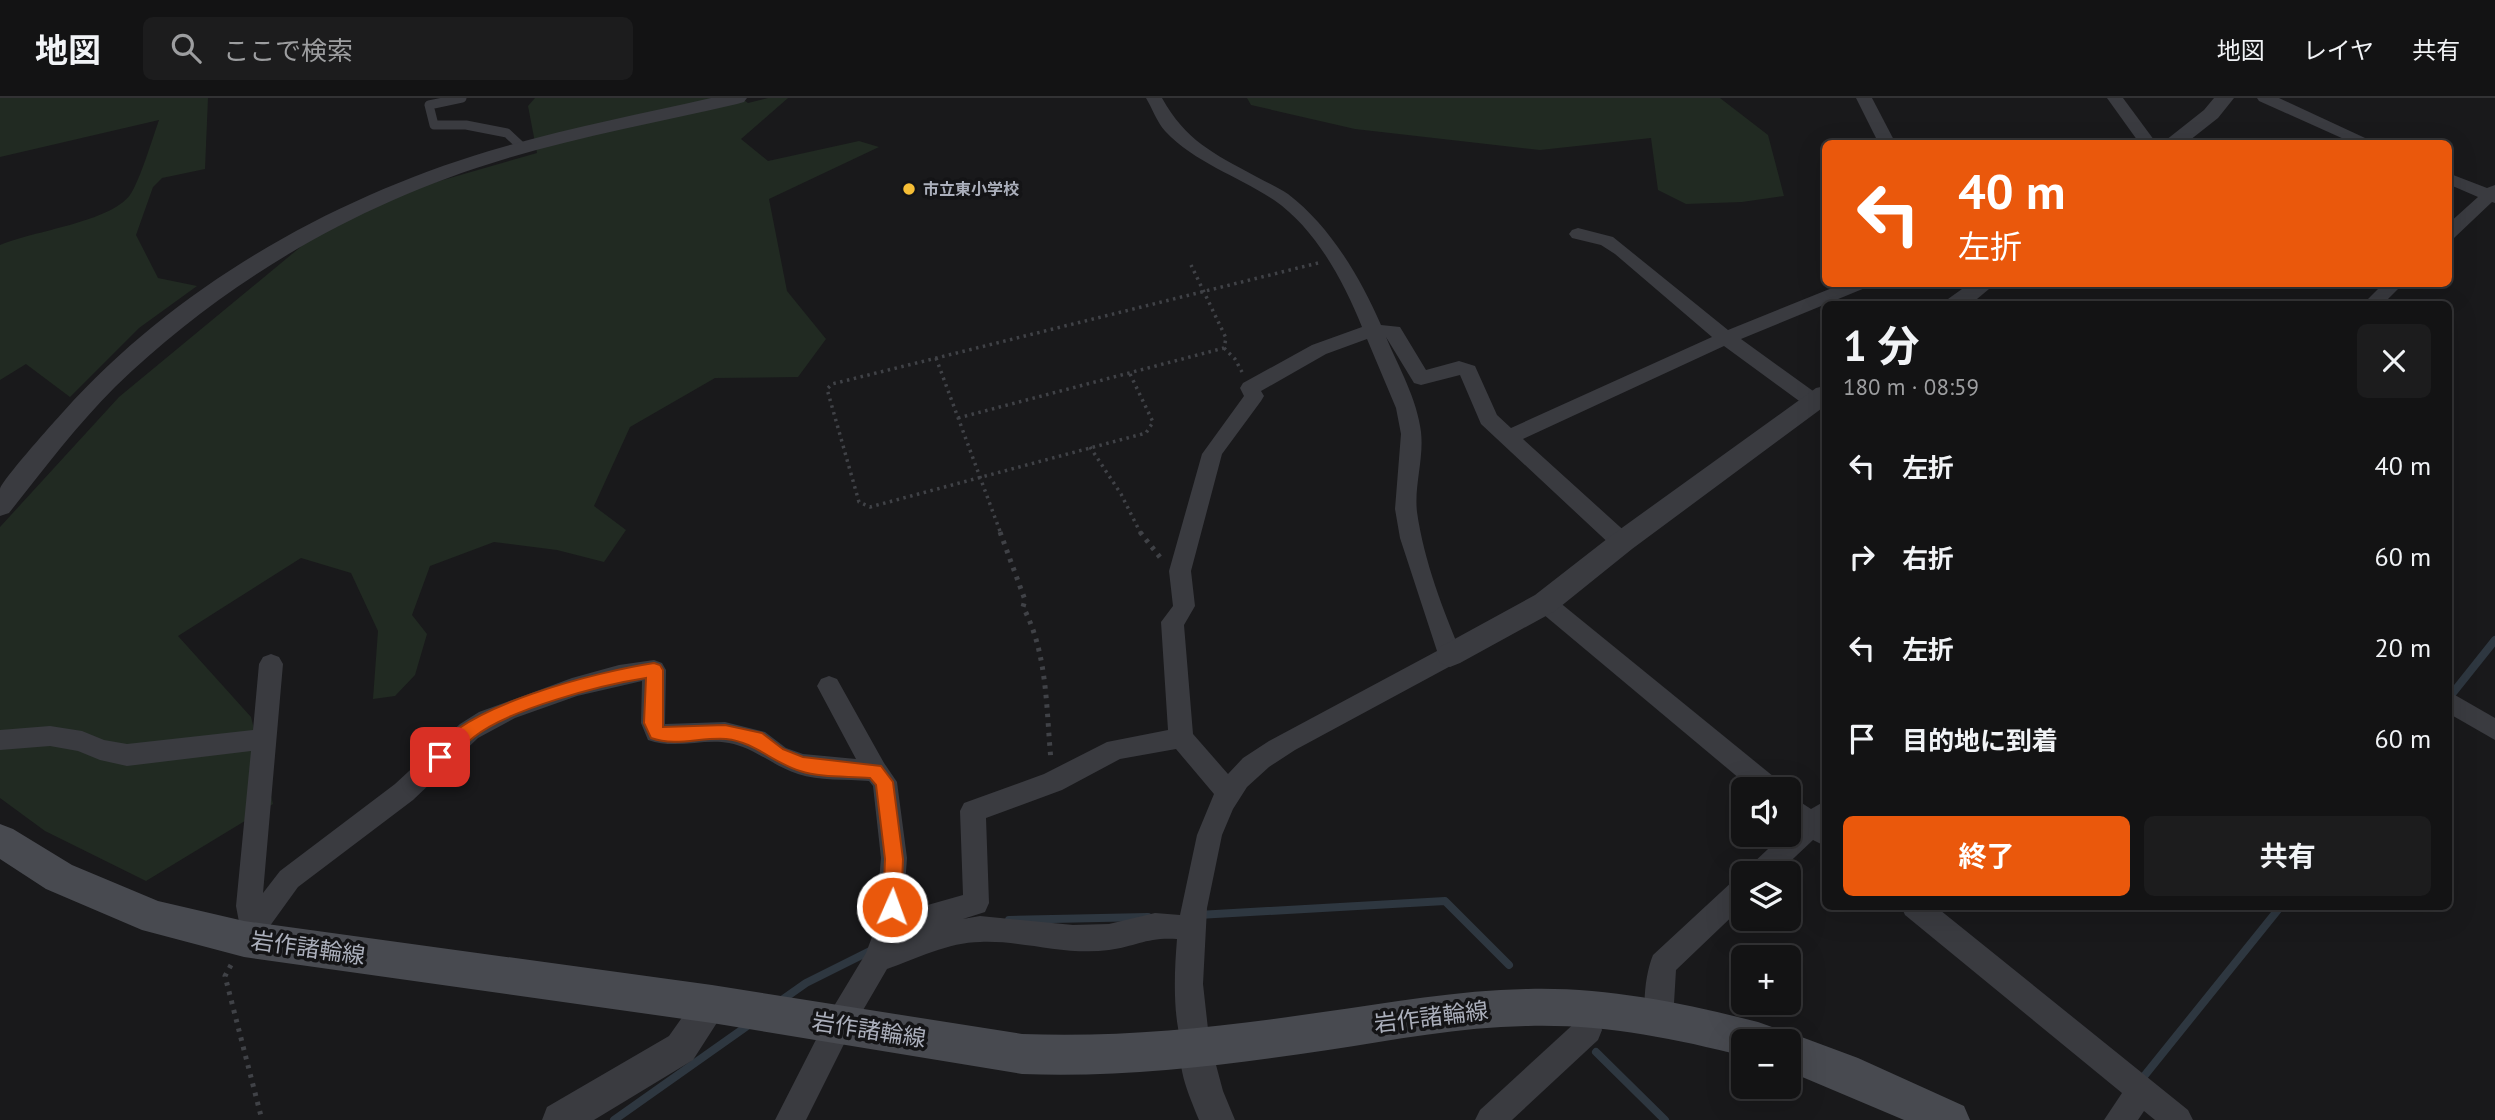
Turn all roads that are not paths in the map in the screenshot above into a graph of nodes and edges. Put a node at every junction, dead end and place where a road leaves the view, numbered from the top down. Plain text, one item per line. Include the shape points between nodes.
1 (462, 98) edge
2 (737, 98) edge
3 (1154, 98) edge
4 (1864, 98) edge
5 (2115, 98) edge
6 (2224, 98) edge
7 (2265, 98) edge
8 (1886, 140) edge
9 (2146, 140) edge
10 (2176, 140) edge
11 (2361, 140) edge
12 (523, 148) junction
13 (2452, 180) edge
14 (2493, 195) edge
15 (2452, 231) edge
16 (1578, 234) dead end
17 (1851, 287) edge
18 (2391, 287) edge
19 (2374, 301) edge
20 (1372, 330) junction
21 (1726, 338) junction
22 (1819, 397) edge
23 (1507, 438) junction
24 (0, 506) edge
25 (1622, 542) junction
26 (1545, 603) junction
27 (1450, 655) junction
28 (271, 664) dead end
29 (829, 686) dead end
30 (2452, 703) edge
31 (2495, 730) edge
32 (1181, 738) junction
33 (265, 739) junction
34 (0, 740) edge
35 (875, 771) junction
36 (1755, 777) edge
37 (1229, 793) junction
38 (1801, 812) edge
39 (1821, 824) edge
40 (0, 840) edge
41 (1775, 861) edge
42 (1731, 900) edge
43 (1919, 910) edge
44 (1190, 928) junction
45 (888, 929) junction
46 (249, 931) junction
47 (878, 959) junction
48 (712, 1004) junction
49 (1659, 1020) junction
50 (838, 1026) junction
51 (1588, 1030) dead end
52 (1731, 1034) edge
53 (1196, 1048) junction
54 (1801, 1056) edge
55 (2142, 1091) junction
56 (559, 1120) edge
57 (790, 1120) edge
58 (1217, 1120) edge
59 (1490, 1120) edge
60 (1950, 1120) edge
61 (2119, 1120) edge
62 (2178, 1120) edge

1 - 12 lane via 429,105 434,125 507,133
2 - 12 street
3 - 20 street via 1170,127 1207,157 1282,197 1310,224 1355,286
4 - 8 street
5 - 9 street
6 - 10 street
7 - 11 street
12 - 24 street via 457,168 380,200 226,284 150,341 105,382
13 - 14 street
14 - 15 street
16 - 21 street via 1622,250
17 - 21 street
18 - 19 street
20 - 23 street via 1393,331 1421,378 1459,368 1468,371 1488,419
20 - 27 street via 1406,408 1411,433 1406,509 1411,538
20 - 32 street via 1336,343 1250,388 1254,396 1212,454 1180,571 1184,606 1172,622
21 - 22 street
21 - 23 street
22 - 25 street
23 - 25 street
25 - 26 street
26 - 27 street
26 - 36 street
27 - 37 street via 1276,749 1238,779
28 - 33 street
29 - 35 street
30 - 31 street
32 - 37 street
32 - 45 street via 1116,749 1053,782 974,811 976,903
33 - 34 street via 127,755 50,736
33 - 46 street
35 - 45 street via 885,782 894,859
35 - 46 street via 802,765 776,755 756,738 725,732 657,733 653,723 654,670 620,675 510,709 469,731 404,792 289,879
37 - 44 street via 1208,845
38 - 39 street
39 - 41 street
40 - 46 main road, 岩作諸輪線 via 59,877 155,918
42 - 49 street via 1664,964
43 - 55 street
44 - 47 street via 1155,925 1109,937 1073,938 980,929
44 - 53 street via 1188,988
45 - 47 street
46 - 48 main road, 岩作諸輪線
47 - 50 street
48 - 50 main road, 岩作諸輪線
48 - 56 street via 681,1048
49 - 52 main road, 岩作諸輪線
49 - 53 main road, 岩作諸輪線 via 1570,1008 1499,1009
50 - 53 main road, 岩作諸輪線 via 1067,1058
50 - 57 street
51 - 59 street
53 - 58 street
54 - 60 main road
55 - 61 street
55 - 62 street

